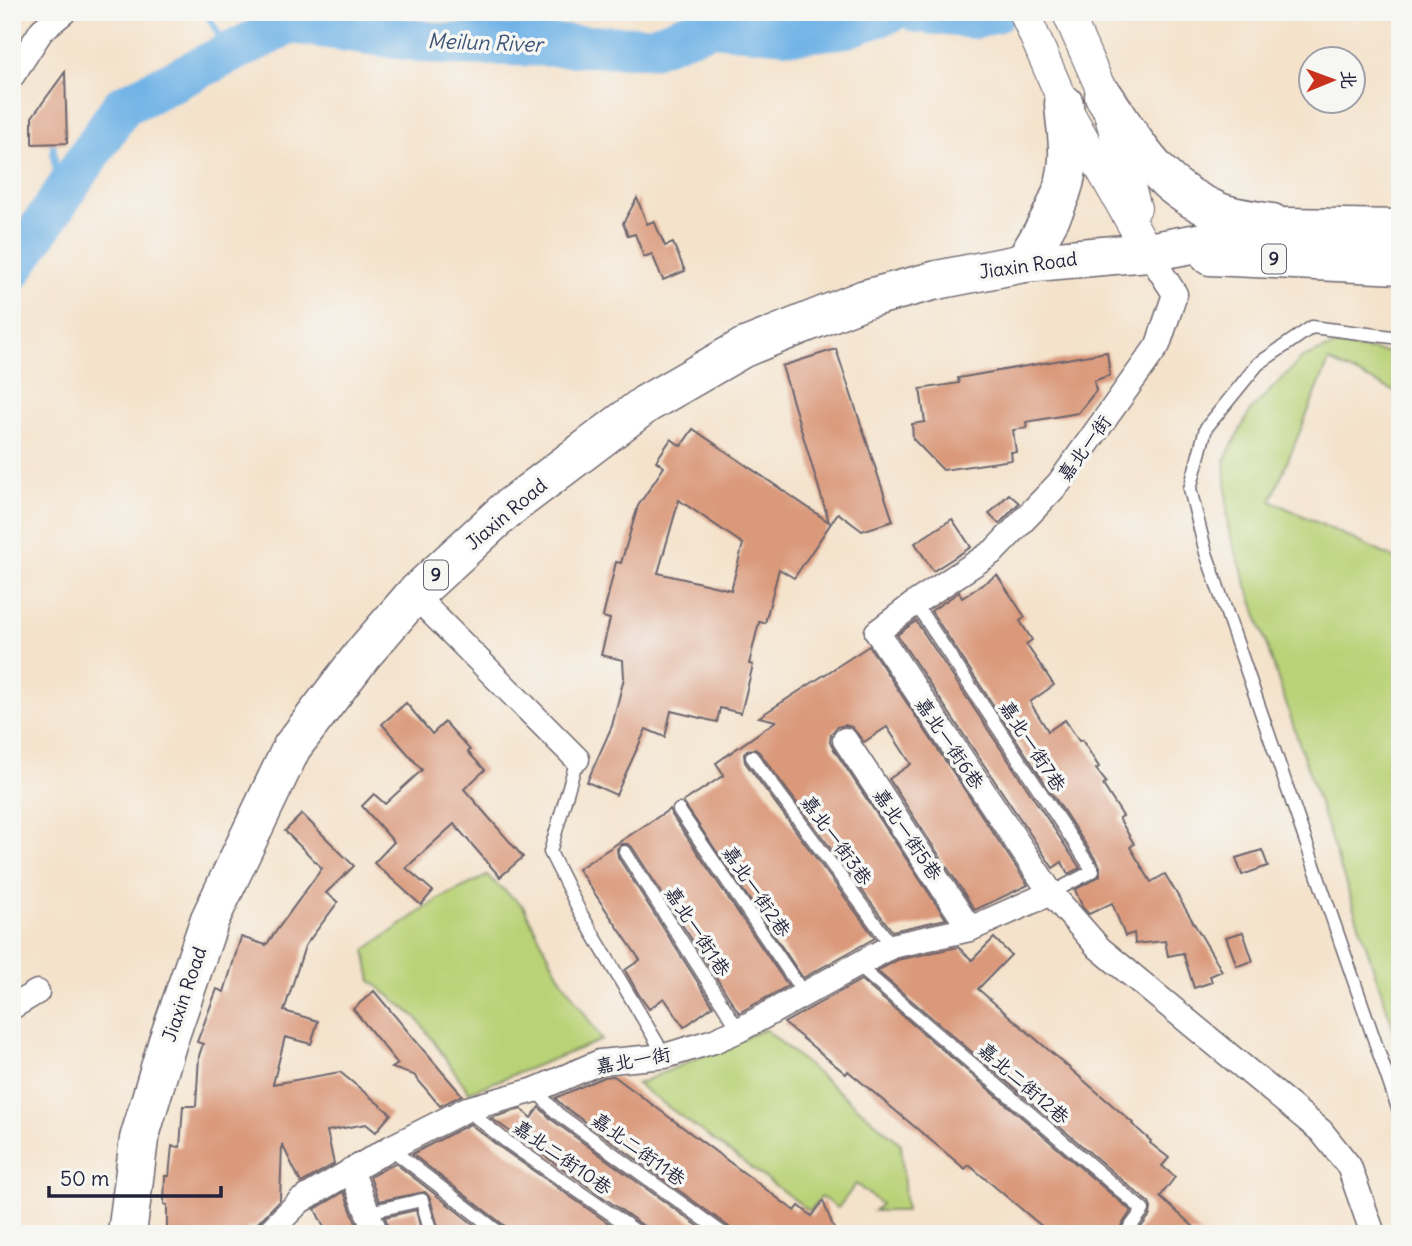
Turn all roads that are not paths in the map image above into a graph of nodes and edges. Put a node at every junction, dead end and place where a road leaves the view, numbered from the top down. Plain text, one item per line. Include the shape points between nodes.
1 (64, 12) edge
2 (1024, 12) edge
3 (1067, 12) edge
4 (12, 76) edge
5 (1104, 96) junction
6 (1064, 104) junction
7 (1287, 227) junction
8 (1400, 229) edge
9 (1148, 252) junction
10 (1024, 263) junction
11 (1400, 265) edge
12 (1400, 338) edge
13 (414, 594) junction
14 (915, 603) junction
15 (845, 740) dead end
16 (752, 757) dead end
17 (577, 759) joint
18 (679, 810) dead end
19 (625, 852) dead end
20 (1051, 893) junction
21 (970, 929) junction
22 (892, 946) junction
23 (858, 966) junction
24 (37, 992) dead end
25 (804, 995) junction
26 (12, 1007) edge
27 (739, 1030) junction
28 (665, 1056) junction
29 (536, 1090) junction
30 (467, 1109) junction
31 (1400, 1114) edge
32 (390, 1148) junction
33 (351, 1170) junction
34 (270, 1232) edge
35 (127, 1234) edge
36 (376, 1234) edge
37 (431, 1234) edge
38 (501, 1234) edge
39 (640, 1234) edge
40 (724, 1234) edge
41 (1125, 1234) edge
42 (1373, 1234) edge

1 - 4 street via 42,30
2 - 6 street
3 - 5 street
5 - 7 main road via 1152,167 1182,194 1221,213
5 - 9 street
6 - 9 street
6 - 10 main road via 1068,160 1060,196
7 - 8 main road, Jiaxin Road / 9
7 - 9 main road, Jiaxin Road / 9
9 - 10 main road, Jiaxin Road / 9
9 - 11 main road, Jiaxin Road / 9
9 - 14 street, 嘉北一街 via 1175,294 1158,345 1059,483 994,551
10 - 13 main road, Jiaxin Road / 9 via 865,299 743,348 646,404 506,510
12 - 31 lane via 1312,327 1258,364 1206,428 1189,489 1206,553
13 - 17 street
13 - 35 main road, Jiaxin Road / 9 via 292,747 210,919 139,1139
14 - 20 street, 嘉北一街6巷 via 877,632
14 - 20 lane, 嘉北一街7巷 via 1093,871
15 - 21 street, 嘉北一街5巷
16 - 22 lane, 嘉北一街3巷
17 - 28 lane via 550,852
18 - 25 lane, 嘉北一街2巷
19 - 27 lane, 嘉北一街1巷
20 - 21 street, 嘉北一街
20 - 42 street via 1099,948 1321,1131 1349,1166
21 - 22 street, 嘉北一街
22 - 23 street, 嘉北一街
23 - 25 street, 嘉北一街
23 - 41 lane, 嘉北二街12巷 via 1143,1210
24 - 26 street
25 - 27 street, 嘉北一街
27 - 28 street, 嘉北一街
28 - 29 street, 嘉北一街 via 600,1062
29 - 30 street, 嘉北一街
29 - 40 lane, 嘉北二街11巷 via 557,1113
30 - 32 street, 嘉北一街
30 - 39 lane, 嘉北二街10巷
32 - 33 street, 嘉北一街
32 - 38 lane
33 - 34 street, 嘉北一街 via 300,1201
33 - 36 street
33 - 37 lane via 369,1212 422,1200

